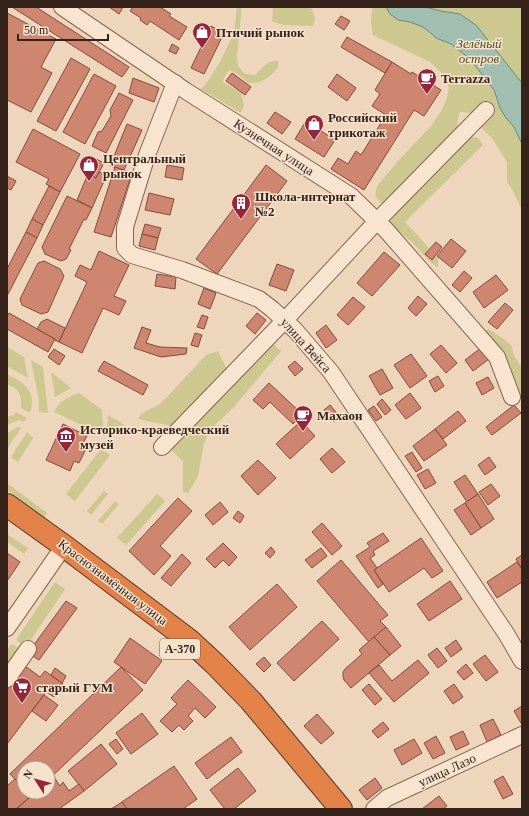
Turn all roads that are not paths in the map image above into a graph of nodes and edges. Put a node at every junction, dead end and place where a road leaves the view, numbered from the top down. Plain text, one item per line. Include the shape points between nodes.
1 (62, 7) edge
2 (175, 83) junction
3 (486, 110) dead end
4 (377, 221) junction
5 (285, 320) junction
6 (512, 397) dead end
7 (162, 447) dead end
8 (7, 505) edge
9 (7, 520) edge
10 (57, 556) junction
11 (7, 628) edge
12 (28, 649) dead end
13 (522, 661) edge
14 (7, 679) edge
15 (247, 706) junction
16 (522, 735) edge
17 (325, 809) edge
18 (341, 809) edge
19 (374, 809) edge

1 - 2 street, Кузнечная улица
2 - 4 street, Кузнечная улица via 351,196
2 - 5 street, улица Вейса via 147,155 125,227 125,248 132,254 259,299
3 - 4 street
4 - 5 street
4 - 6 street, Кузнечная улица via 497,357
5 - 7 street
5 - 13 street, улица Вейса via 331,372
8 - 15 highway, Краснознамённая улица / А-370 via 189,640 215,664
9 - 10 highway, Краснознамённая улица / А-370
10 - 11 street
10 - 15 highway, Краснознамённая улица / А-370 via 174,643
12 - 14 street
15 - 17 highway, Краснознамённая улица / А-370 via 252,720
15 - 18 highway, Краснознамённая улица / А-370
16 - 19 street, улица Лазо via 387,798

